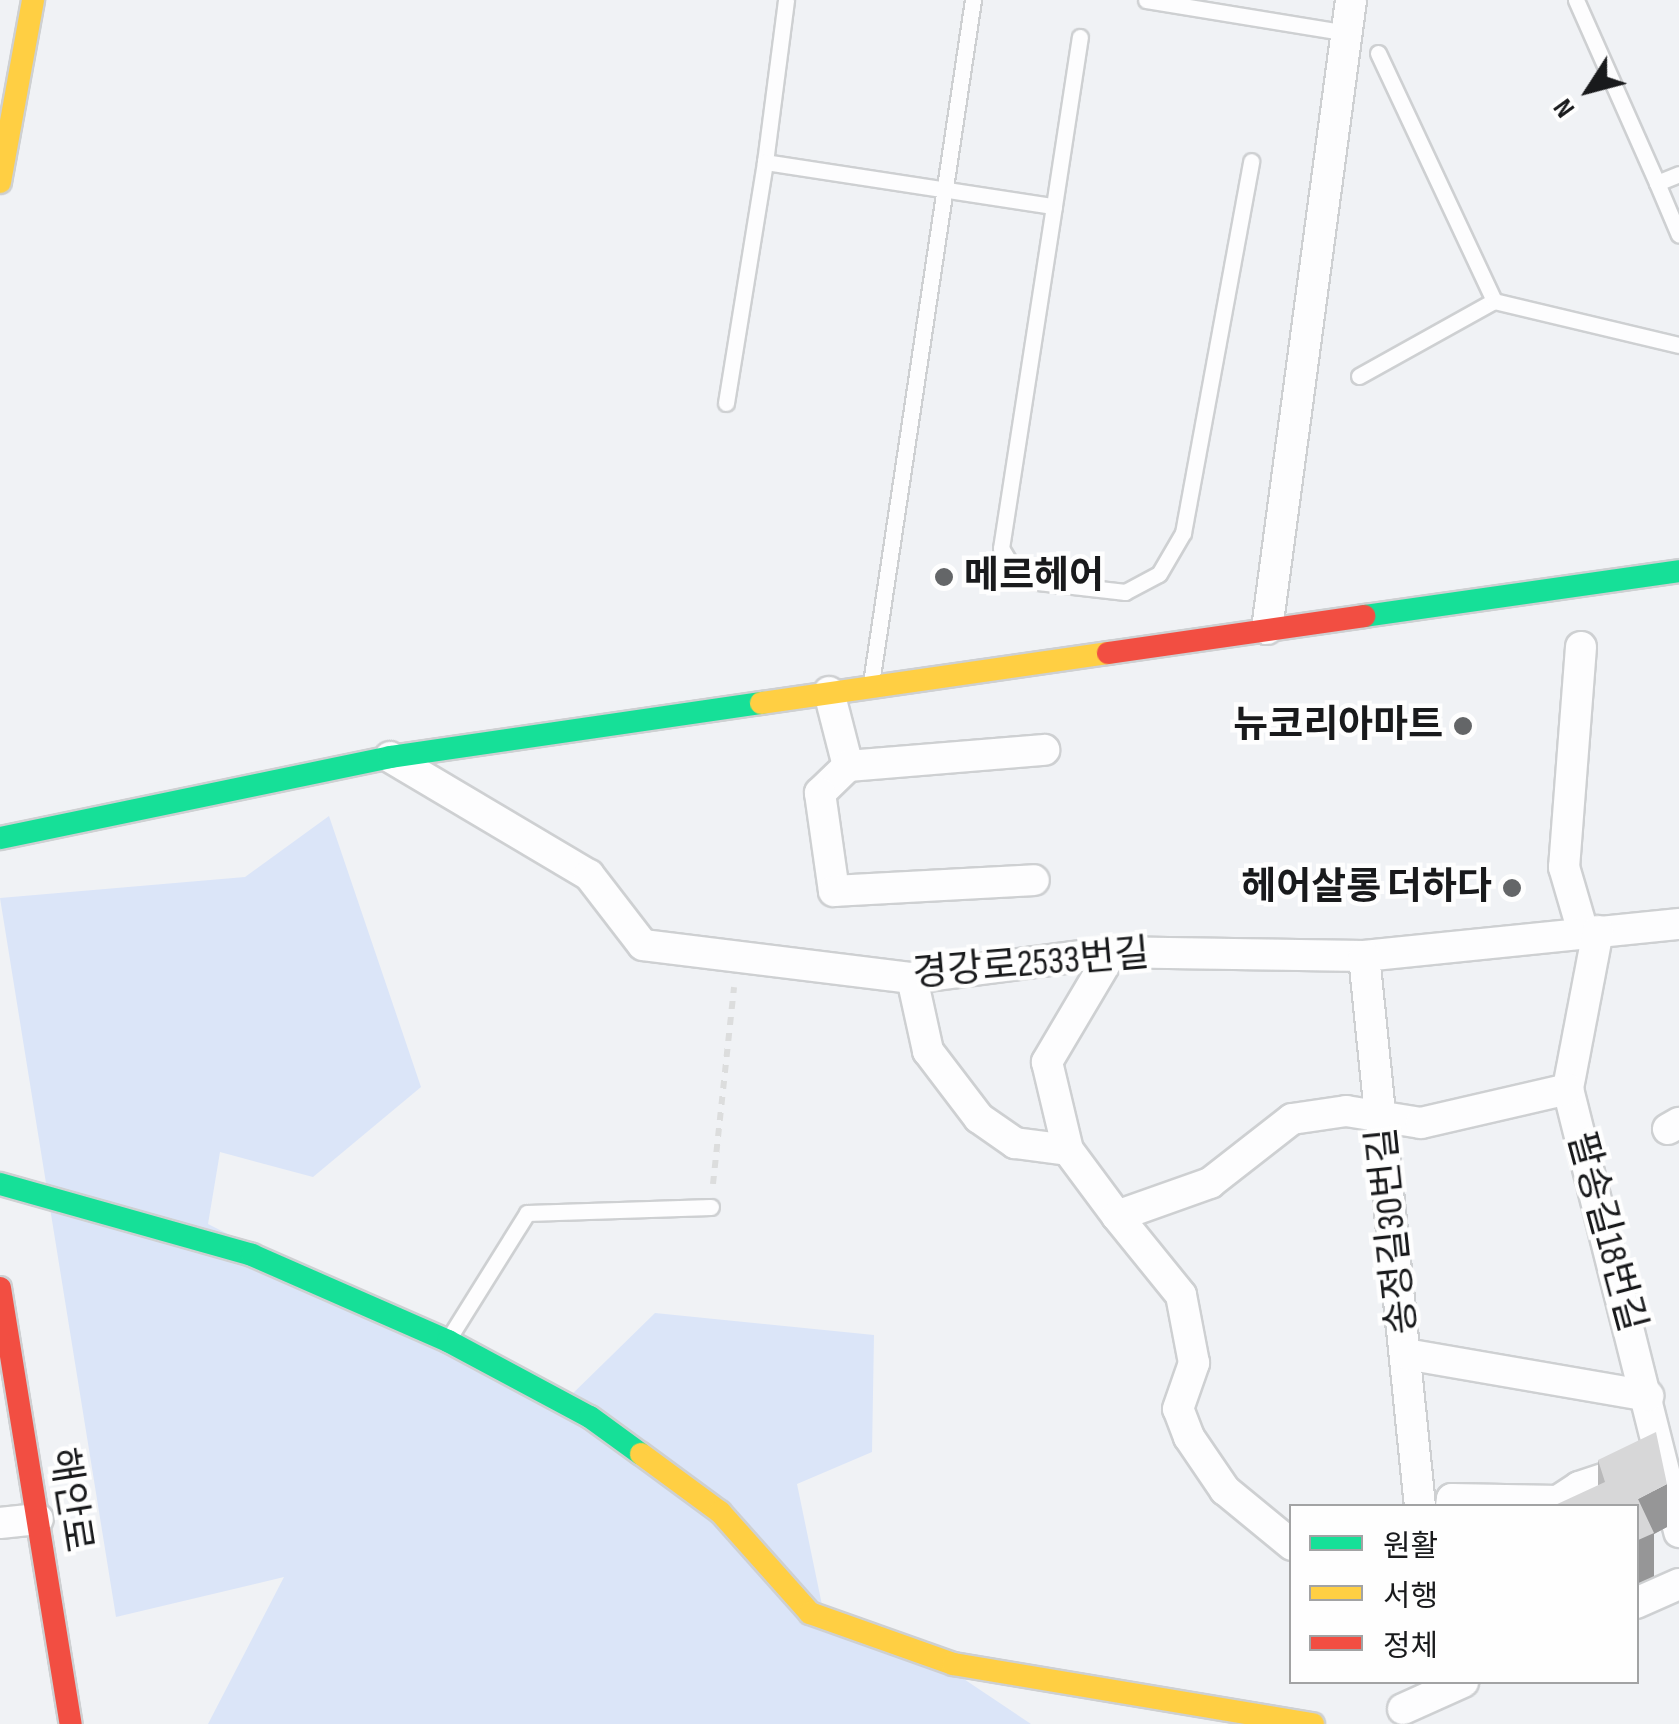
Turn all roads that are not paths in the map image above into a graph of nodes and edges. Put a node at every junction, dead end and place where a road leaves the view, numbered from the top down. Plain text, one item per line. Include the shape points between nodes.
1 (33, 0) edge
2 (786, 0) edge
3 (973, 0) edge
4 (1146, 0) edge
5 (1352, 0) edge
6 (1576, 0) edge
7 (1347, 33) junction
8 (1080, 38) dead end
9 (1378, 53) dead end
10 (1251, 160) dead end
11 (766, 162) junction
12 (1679, 174) edge
13 (0, 182) edge
14 (1658, 183) junction
15 (944, 194) junction
16 (1054, 206) junction
17 (1679, 235) edge
18 (1494, 301) junction
19 (1679, 344) edge
20 (1359, 376) dead end
21 (726, 402) dead end
22 (1679, 570) edge
23 (1267, 628) junction
24 (1581, 647) dead end
25 (871, 686) junction
26 (829, 692) junction
27 (1044, 750) dead end
28 (390, 756) junction
29 (848, 766) junction
30 (0, 838) edge
31 (1034, 880) dead end
32 (1679, 924) edge
33 (1590, 932) junction
34 (1112, 952) junction
35 (1364, 956) junction
36 (912, 978) junction
37 (1568, 1089) junction
38 (1382, 1119) junction
39 (1068, 1150) junction
40 (0, 1184) edge
41 (711, 1207) road end
42 (1117, 1216) junction
43 (0, 1288) edge
44 (448, 1340) junction
45 (1406, 1354) junction
46 (1648, 1396) junction
47 (1662, 1460) junction
48 (1420, 1504) edge
49 (1451, 1504) edge
50 (1554, 1504) edge
51 (38, 1519) junction
52 (0, 1522) edge
53 (1679, 1532) edge
54 (1289, 1543) edge
55 (1679, 1584) edge
56 (1639, 1603) edge
57 (1458, 1684) edge
58 (1403, 1705) edge
59 (71, 1724) edge
60 (1314, 1724) edge

1 - 13 street
2 - 11 lane
3 - 15 lane
4 - 7 lane
5 - 7 street
6 - 14 lane
7 - 23 street
8 - 16 lane
9 - 18 lane
10 - 16 lane via 1183,533 1159,574 1126,592 1020,580 1001,548
11 - 15 lane
11 - 21 lane
12 - 14 lane
14 - 17 lane
15 - 16 lane
15 - 25 lane
18 - 19 lane
18 - 20 lane
22 - 23 street
23 - 25 street
24 - 33 street via 1564,867
25 - 26 street
26 - 28 street
26 - 29 street
27 - 29 street
28 - 30 street
28 - 36 street, 경강로2533번길 via 589,876 644,945
29 - 31 street via 820,793 834,890
32 - 33 street, 경강로2533번길
33 - 35 street, 경강로2533번길
33 - 37 street, 팔송길18번길
34 - 35 street, 경강로2533번길
34 - 36 street, 경강로2533번길
34 - 39 street via 1047,1062
35 - 38 street, 송정길30번길
36 - 39 street via 928,1051 979,1118 1016,1143
37 - 38 street via 1420,1123
37 - 46 street, 팔송길18번길
38 - 42 street via 1346,1111 1292,1119 1210,1183
38 - 45 street, 송정길30번길
39 - 42 street
40 - 44 street via 110,1210 252,1256
41 - 44 lane via 528,1212
42 - 54 street via 1181,1295 1194,1363 1178,1409 1189,1436 1225,1490
43 - 51 street, 해안로
44 - 60 street via 590,1417 720,1512 810,1613 953,1664
45 - 46 street
45 - 48 street, 송정길30번길
46 - 47 street, 팔송길18번길
47 - 50 street via 1580,1487
47 - 53 street, 팔송길18번길
49 - 50 street
51 - 52 street
51 - 59 street, 해안로
55 - 56 street
57 - 58 street

